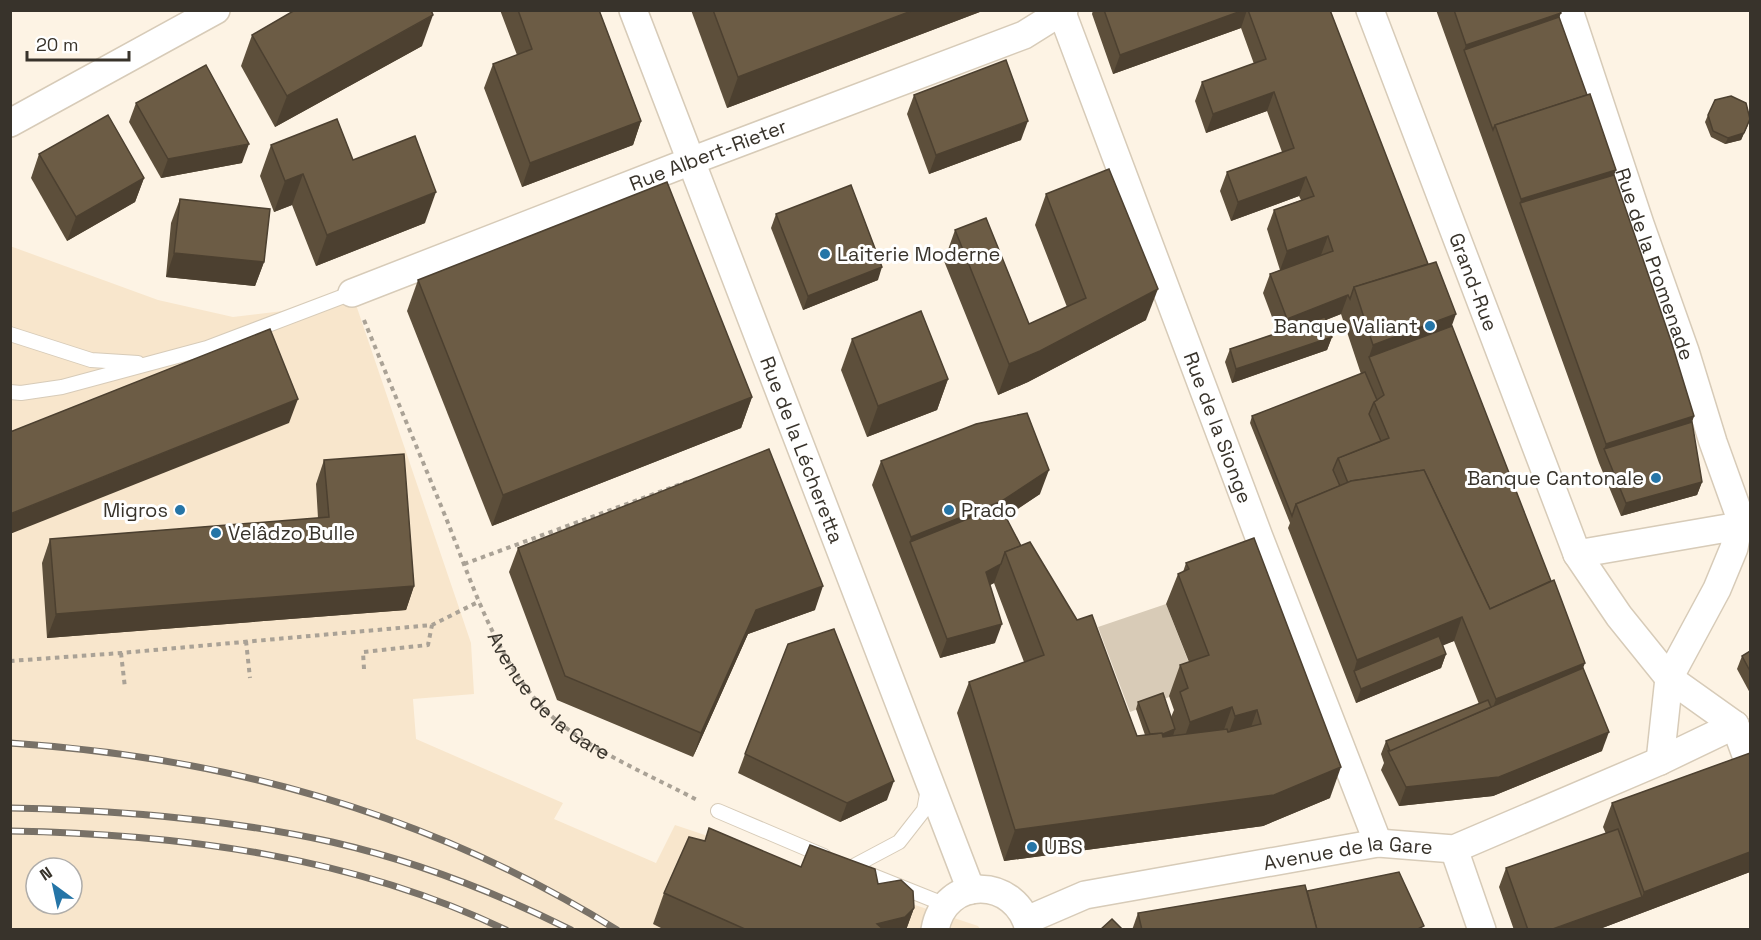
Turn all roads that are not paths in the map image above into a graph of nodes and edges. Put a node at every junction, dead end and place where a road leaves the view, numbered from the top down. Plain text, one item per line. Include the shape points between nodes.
1 (216, 10) edge
2 (633, 10) edge
3 (1371, 10) edge
4 (1569, 10) edge
5 (1062, 11) edge
6 (10, 123) edge
7 (691, 161) junction
8 (352, 293) joint
9 (10, 334) edge
10 (149, 364) junction
11 (10, 392) edge
12 (1743, 516) edge
13 (1577, 554) junction
14 (1669, 678) junction
15 (1735, 725) junction
16 (1660, 761) junction
17 (1750, 766) edge
18 (930, 783) junction
19 (718, 811) road end
20 (1378, 843) junction
21 (1454, 849) junction
22 (852, 867) junction
23 (971, 890) junction
24 (940, 917) edge
25 (1028, 925) edge
26 (1482, 930) edge

1 - 6 street
2 - 7 street, Rue de la Lécheretta
3 - 13 street, Grand-Rue
4 - 12 street, Rue de la Promenade via 1713,442
5 - 7 street, Rue Albert-Rieter via 1024,35
5 - 20 street, Rue de la Sionge
7 - 8 street, Rue Albert-Rieter
7 - 18 street, Rue de la Lécheretta
8 - 10 lane via 207,348
9 - 10 lane via 91,360
10 - 11 lane via 62,387
12 - 13 street
12 - 14 street via 1718,589
13 - 14 street, Grand-Rue via 1619,616
14 - 15 street, Grand-Rue
14 - 16 street
15 - 16 street, Avenue de la Gare
15 - 17 street
16 - 21 street, Avenue de la Gare
18 - 22 lane via 924,810 900,842
18 - 23 street, Rue de la Lécheretta
19 - 22 lane
20 - 21 street, Avenue de la Gare
20 - 25 street, Avenue de la Gare via 1085,895
21 - 26 street
22 - 24 lane
23 - 24 street via 957,895
23 - 25 street via 985,888 1004,895 1021,908

